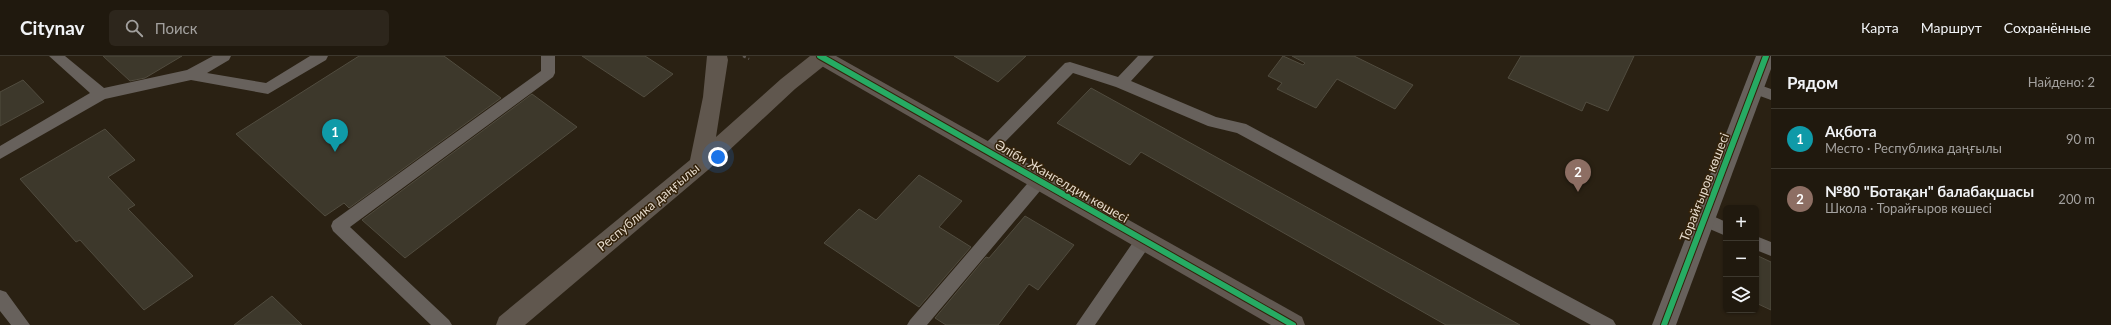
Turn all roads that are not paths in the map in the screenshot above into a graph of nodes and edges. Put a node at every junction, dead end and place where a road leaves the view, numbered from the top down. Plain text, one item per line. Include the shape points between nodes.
1 (56, 56) edge
2 (224, 56) edge
3 (322, 56) edge
4 (548, 56) edge
5 (717, 56) edge
6 (822, 56) edge
7 (1147, 56) edge
8 (1766, 56) edge
9 (191, 75) junction
10 (1121, 83) junction
11 (1762, 91) edge
12 (102, 94) junction
13 (987, 152) junction
14 (0, 153) edge
15 (700, 164) junction
16 (1039, 181) junction
17 (1704, 219) junction
18 (1723, 228) edge
19 (1144, 240) junction
20 (1759, 243) edge
21 (1771, 249) edge
22 (0, 297) edge
23 (22, 325) edge
24 (443, 325) edge
25 (508, 325) edge
26 (916, 325) edge
27 (1085, 325) edge
28 (1293, 325) edge
29 (1607, 325) edge
30 (1664, 325) edge

1 - 12 lane
2 - 9 lane
3 - 9 lane via 268,89
4 - 24 lane via 548,73 339,226
5 - 15 main road via 713,97
6 - 13 street, Әліби Жангелдин көшесі
6 - 15 main road, Республика даңғылы
7 - 10 lane
8 - 11 street, Торайғыров көшесі
9 - 12 lane
10 - 13 lane via 1070,67
10 - 29 lane via 1213,122 1241,128
11 - 17 street, Торайғыров көшесі
12 - 14 lane
13 - 16 street, Әліби Жангелдин көшесі
15 - 25 main road, Республика даңғылы
16 - 19 street, Әліби Жангелдин көшесі
16 - 26 lane
17 - 18 lane
17 - 30 street, Торайғыров көшесі
19 - 27 lane
19 - 28 street, Әліби Жангелдин көшесі
20 - 21 lane
22 - 23 lane

